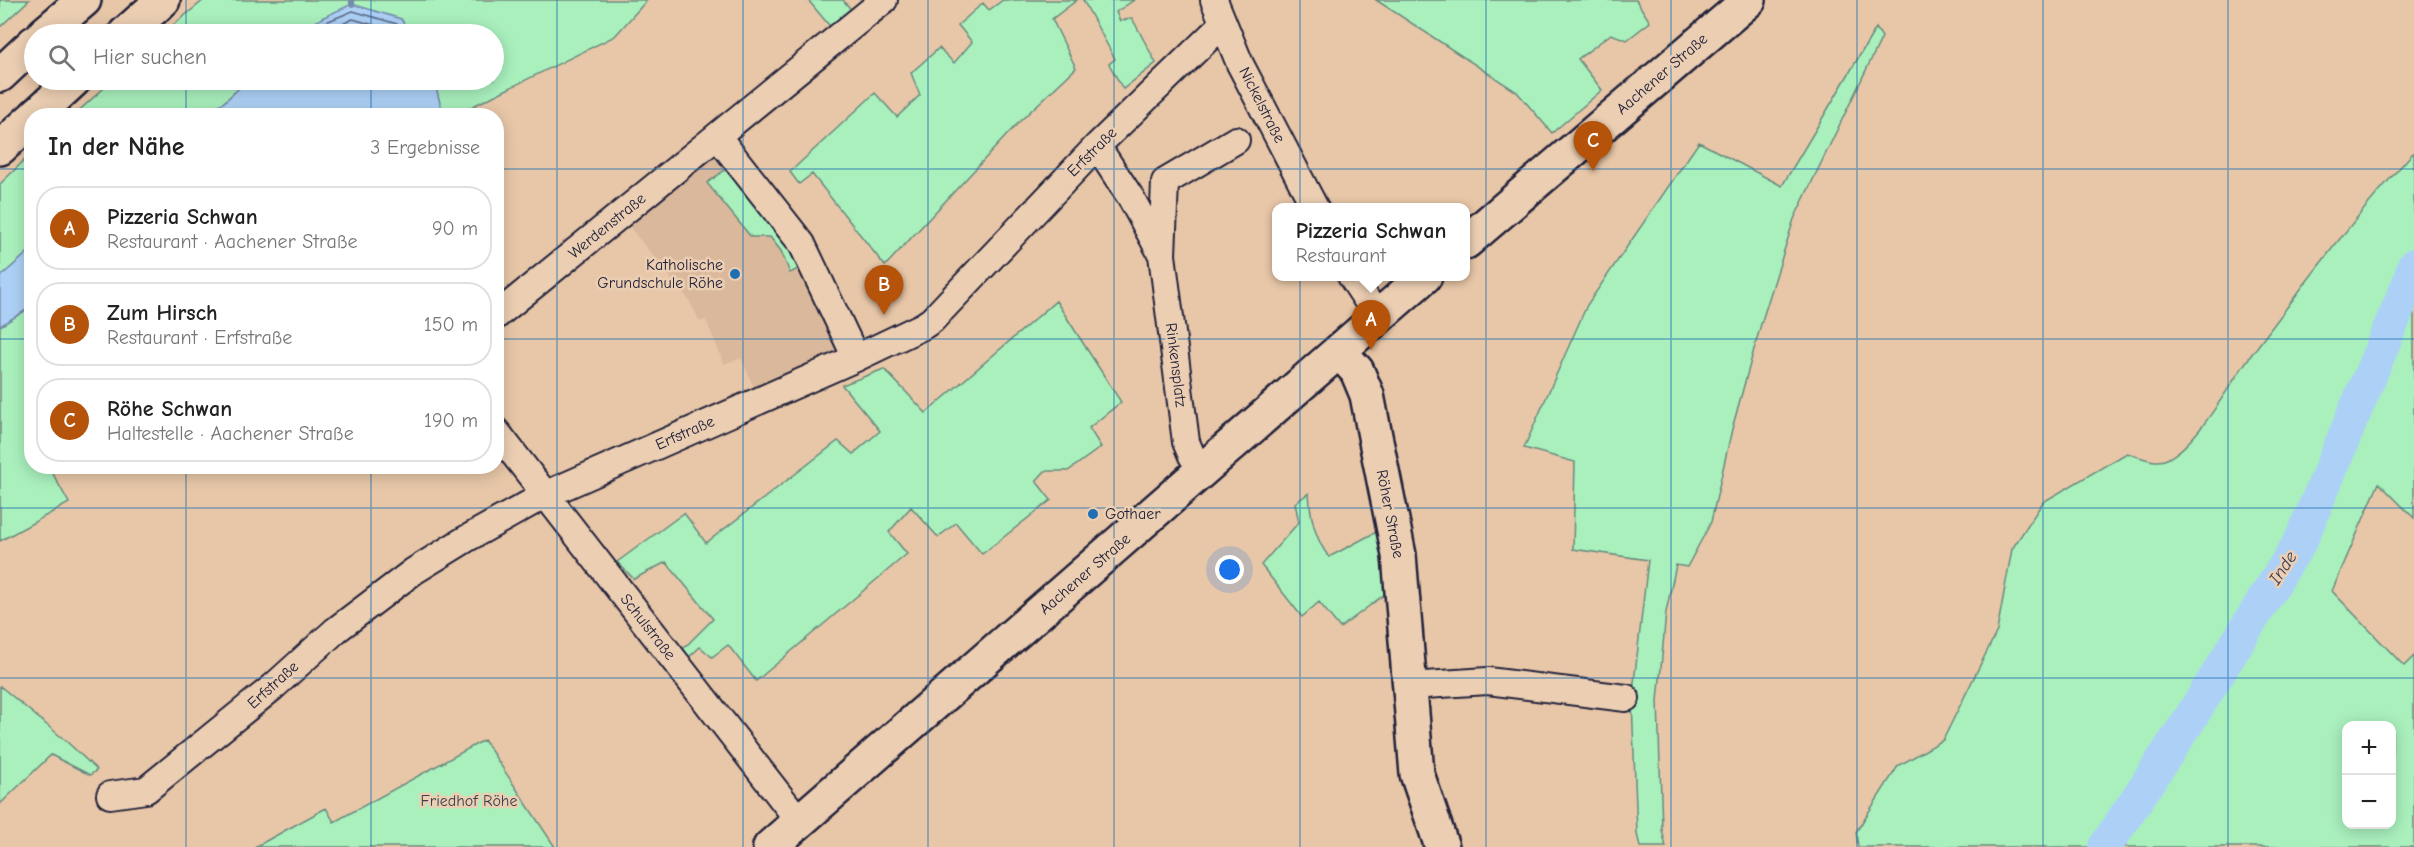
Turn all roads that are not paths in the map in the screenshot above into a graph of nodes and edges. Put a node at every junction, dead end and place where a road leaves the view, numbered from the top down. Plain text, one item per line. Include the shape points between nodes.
1 (84, 0) edge
2 (164, 0) edge
3 (884, 0) edge
4 (1214, 0) edge
5 (1749, 0) edge
6 (56, 24) edge
7 (136, 24) edge
8 (1223, 24) junction
9 (24, 52) edge
10 (0, 75) edge
11 (63, 90) edge
12 (43, 108) edge
13 (24, 125) edge
14 (718, 137) junction
15 (1236, 140) dead end
16 (1097, 146) junction
17 (0, 148) edge
18 (1313, 203) edge
19 (1470, 239) edge
20 (1162, 255) junction
21 (1354, 281) edge
22 (1419, 281) edge
23 (504, 310) edge
24 (1378, 317) junction
25 (1339, 351) junction
26 (856, 358) junction
27 (504, 441) edge
28 (1204, 471) junction
29 (545, 495) junction
30 (1409, 686) junction
31 (1626, 698) dead end
32 (110, 795) dead end
33 (800, 822) junction
34 (770, 847) edge
35 (1442, 847) edge

1 - 6 main road
2 - 7 main road
3 - 14 street, Werdenstraße
4 - 8 street, Nickelstraße
5 - 19 main road, Aachener Straße
8 - 16 street, Erfstraße
8 - 18 street, Nickelstraße
9 - 10 main road
11 - 12 main road
13 - 17 main road
14 - 23 street, Werdenstraße
14 - 26 street via 802,244
15 - 20 street, Rinkensplatz via 1165,182
16 - 20 street, Rinkensplatz
16 - 26 street, Erfstraße via 932,320
20 - 28 street, Rinkensplatz via 1186,442
21 - 24 street
22 - 24 main road, Aachener Straße
24 - 25 main road, Aachener Straße
25 - 28 main road, Aachener Straße
25 - 30 main road, Röher Straße via 1357,371 1369,405 1399,555
26 - 29 street, Erfstraße
27 - 29 street, Schulstraße
28 - 33 main road, Aachener Straße
29 - 32 street, Erfstraße via 423,566 366,606 146,790
29 - 33 street, Schulstraße
30 - 31 street via 1488,681
30 - 35 main road, Röher Straße via 1417,774
33 - 34 main road, Aachener Straße

